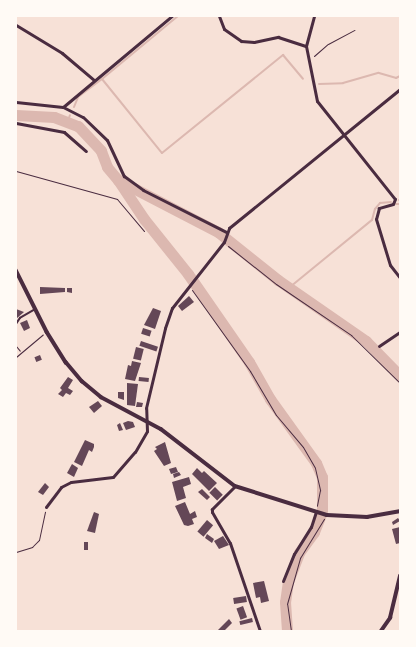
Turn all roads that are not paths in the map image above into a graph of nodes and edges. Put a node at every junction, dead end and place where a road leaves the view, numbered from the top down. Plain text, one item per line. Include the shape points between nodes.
1 (172, 16) edge
2 (218, 16) edge
3 (314, 16) edge
4 (16, 25) edge
5 (306, 46) junction
6 (94, 80) junction
7 (400, 89) edge
8 (16, 102) edge
9 (63, 107) junction
10 (16, 123) edge
11 (343, 136) junction
12 (86, 151) dead end
13 (395, 202) junction
14 (400, 203) edge
15 (226, 232) junction
16 (16, 270) edge
17 (400, 278) edge
18 (36, 309) junction
19 (16, 324) edge
20 (400, 332) edge
21 (379, 346) dead end
22 (147, 421) junction
23 (235, 486) junction
24 (46, 507) road end
25 (400, 511) edge
26 (316, 512) junction
27 (400, 576) edge
28 (283, 581) dead end
29 (382, 630) edge
30 (260, 631) edge

1 - 6 street
2 - 5 street via 224,29 241,41 254,42 278,36
3 - 5 street
4 - 6 street via 62,53
5 - 11 street via 317,101
6 - 9 street
7 - 11 street
8 - 9 street
9 - 15 street via 83,116 107,140 124,176 143,190
10 - 12 street via 64,132
11 - 13 street via 394,197
11 - 15 street
13 - 14 street
13 - 17 street via 379,208 376,219 390,265
15 - 22 street via 224,242 172,308 146,408
16 - 18 street
18 - 19 lane via 20,318
18 - 22 street via 66,362 82,381 101,396
20 - 21 street
22 - 23 street
22 - 24 street via 147,431 135,452 113,477 71,482 61,487
23 - 26 street
23 - 30 street via 212,512 230,543
25 - 26 street via 366,517
26 - 28 street
27 - 29 street via 390,618

